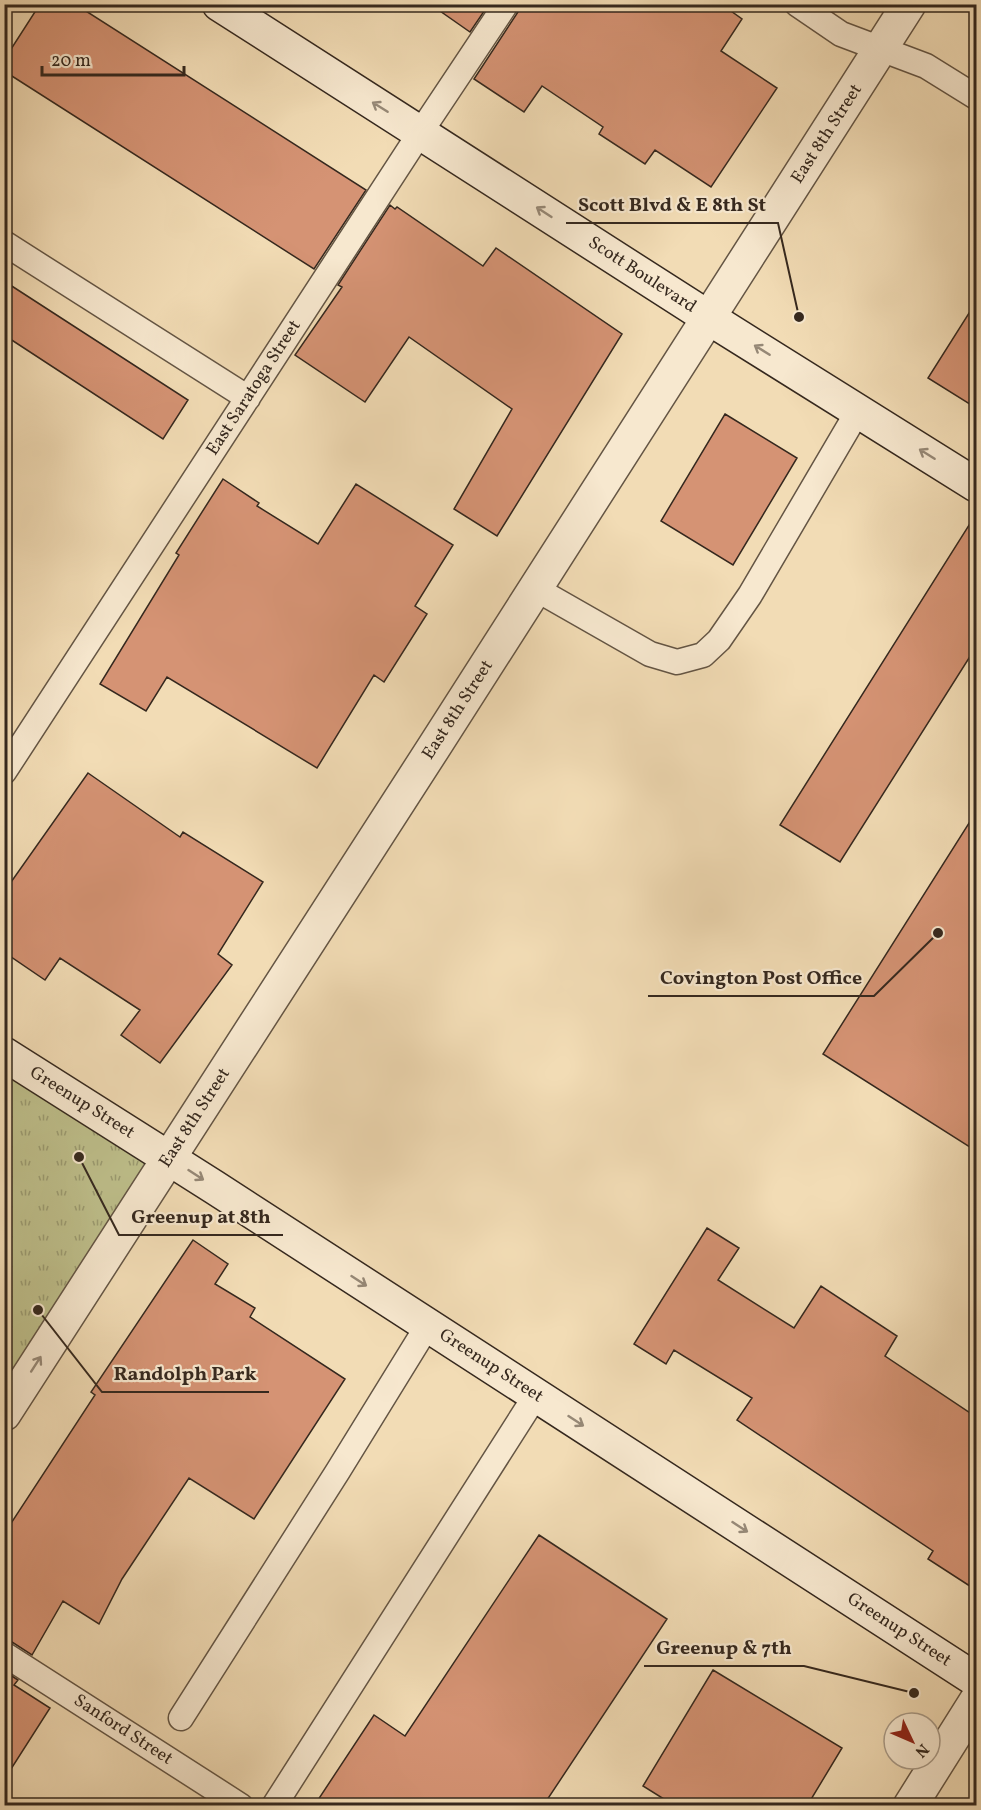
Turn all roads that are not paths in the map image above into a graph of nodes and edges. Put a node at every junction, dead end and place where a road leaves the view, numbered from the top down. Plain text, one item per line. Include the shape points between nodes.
1 (219, 4) edge
2 (506, 4) edge
3 (796, 4) edge
4 (909, 4) edge
5 (883, 48) junction
6 (976, 97) edge
7 (420, 132) junction
8 (4, 243) edge
9 (709, 318) junction
10 (248, 398) junction
11 (858, 411) junction
12 (976, 485) edge
13 (536, 589) junction
14 (4, 772) edge
15 (4, 1054) edge
16 (169, 1158) junction
17 (428, 1326) junction
18 (536, 1395) junction
19 (4, 1414) edge
20 (4, 1654) edge
21 (976, 1680) edge
22 (976, 1701) edge
23 (181, 1718) dead end
24 (241, 1806) edge
25 (274, 1806) edge
26 (910, 1806) edge

7 -> 1 main road, Scott Boulevard
2 - 7 lane, East Saratoga Street
3 - 5 lane via 842,34
4 - 5 main road, East 8th Street
5 - 6 lane via 926,66
5 - 9 main road, East 8th Street
9 -> 7 main road, Scott Boulevard
7 - 10 lane, East Saratoga Street
8 - 10 lane
11 -> 9 main road, Scott Boulevard
9 - 13 main road, East 8th Street
10 - 14 lane, East Saratoga Street
12 -> 11 main road, Scott Boulevard
11 - 13 lane via 750,595 719,640 703,655 677,662 650,654
13 - 16 main road, East 8th Street
15 - 16 main road, Greenup Street
16 -> 17 main road, Greenup Street
19 -> 16 main road, East 8th Street
17 - 18 main road, Greenup Street
17 - 23 lane
18 -> 21 main road, Greenup Street
18 - 25 lane
20 - 24 lane, Sanford Street
22 - 26 main road

